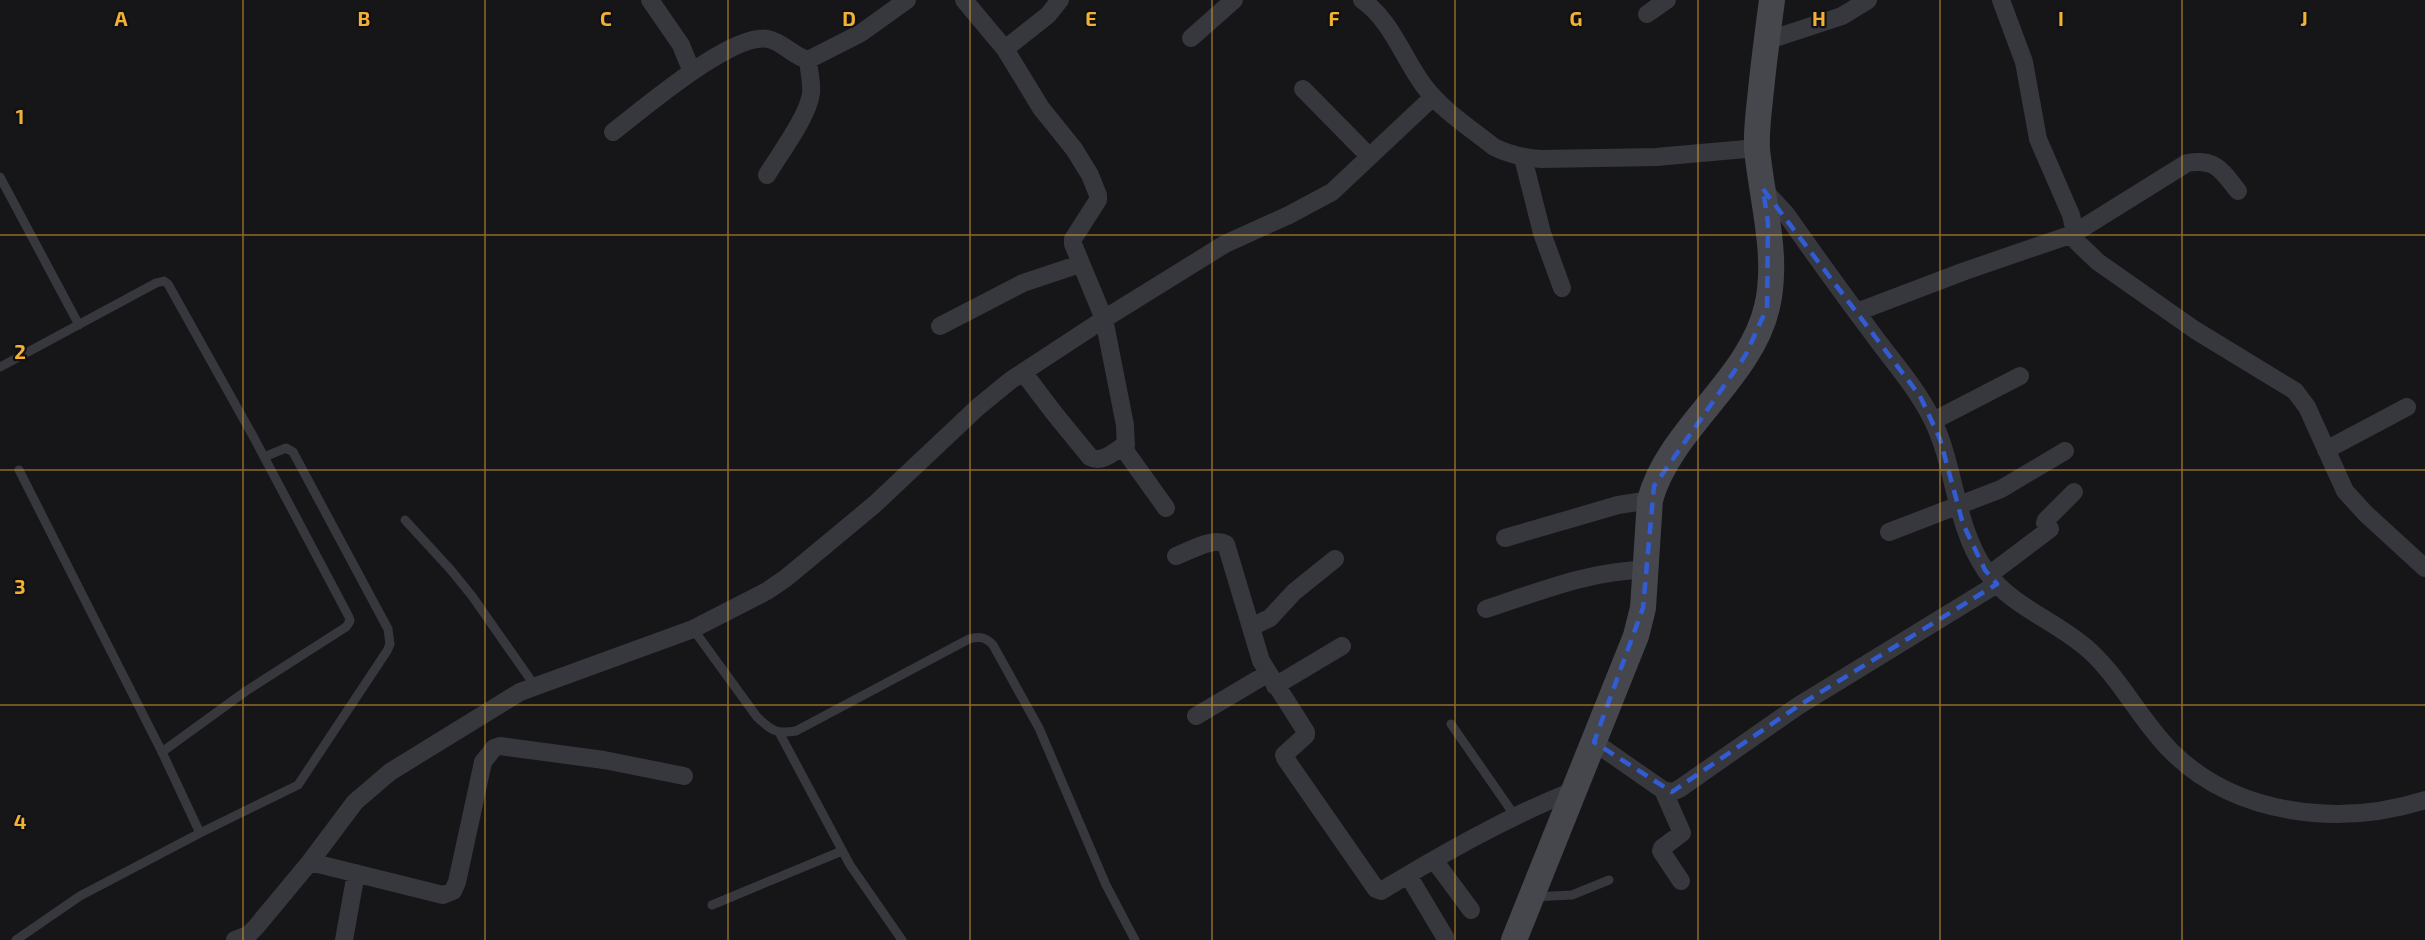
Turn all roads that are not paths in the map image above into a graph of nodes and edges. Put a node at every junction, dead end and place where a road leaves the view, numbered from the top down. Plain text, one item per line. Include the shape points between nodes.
1 (650, 0) edge
2 (907, 0) edge
3 (964, 0) edge
4 (1060, 0) edge
5 (1234, 0) edge
6 (1362, 0) edge
7 (1667, 0) edge
8 (1772, 0) edge
9 (1868, 0) edge
10 (2001, 0) edge
11 (1647, 14) dead end
12 (1191, 38) dead end
13 (1766, 41) junction
14 (1005, 49) junction
15 (808, 60) junction
16 (692, 72) junction
17 (1303, 89) dead end
18 (1433, 97) junction
19 (613, 132) dead end
20 (1757, 148) junction
21 (1369, 156) junction
22 (1523, 158) junction
23 (767, 175) dead end
24 (0, 177) edge
25 (1763, 189) junction
26 (2238, 191) dead end
27 (2073, 234) junction
28 (1080, 264) junction
29 (1562, 288) dead end
30 (1857, 312) junction
31 (1104, 319) junction
32 (79, 325) junction
33 (940, 326) dead end
34 (0, 367) edge
35 (1023, 372) junction
36 (2020, 376) dead end
37 (2407, 407) dead end
38 (1933, 421) junction
39 (1126, 444) junction
40 (2326, 450) junction
41 (2066, 451) dead end
42 (264, 458) junction
43 (19, 471) dead end
44 (2074, 492) dead end
45 (1650, 500) junction
46 (1957, 504) junction
47 (1166, 508) dead end
48 (405, 520) dead end
49 (1889, 532) dead end
50 (1505, 538) dead end
51 (1176, 556) dead end
52 (1335, 559) dead end
53 (2425, 568) edge
54 (1646, 570) junction
55 (1993, 580) junction
56 (1486, 609) dead end
57 (1251, 627) junction
58 (693, 629) junction
59 (1342, 646) dead end
60 (1271, 680) junction
61 (536, 686) junction
62 (1196, 716) dead end
63 (1451, 724) dead end
64 (780, 734) junction
65 (1594, 742) junction
66 (162, 752) junction
67 (684, 776) dead end
68 (1575, 790) junction
69 (1663, 790) junction
70 (2425, 800) edge
71 (1515, 816) junction
72 (200, 833) junction
73 (842, 851) junction
74 (1434, 860) junction
75 (310, 861) junction
76 (356, 873) junction
77 (1408, 875) junction
78 (1609, 880) dead end
79 (1681, 881) dead end
80 (1532, 897) junction
81 (712, 905) dead end
82 (1471, 910) dead end
83 (1445, 937) dead end
84 (16, 940) edge
85 (235, 940) edge
86 (344, 940) edge
87 (902, 940) edge
88 (1135, 940) edge
89 (1514, 940) edge

1 - 16 street via 681,45
2 - 15 street via 861,33
3 - 14 street
4 - 14 street via 1048,15
5 - 12 street
6 - 18 street via 1384,21
7 - 11 street
8 - 13 street
9 - 13 street via 1842,16
10 - 27 street via 2024,62 2038,139 2071,215
13 - 20 street
14 - 28 street via 1041,108 1087,169 1098,195 1073,239
15 - 16 street via 778,43 755,39
15 - 23 street via 810,100
16 - 19 street
17 - 21 street
18 - 21 street
18 - 22 street via 1494,147
20 - 22 street via 1656,157
20 - 25 street
21 - 31 street via 1332,192 1225,244
22 - 29 street via 1542,233
24 - 32 lane
25 - 30 street via 1786,214
25 - 45 street via 1771,284 1760,329 1745,356 1666,463
26 - 27 street via 2211,163 2187,163
27 - 30 street
27 - 40 street via 2081,247 2135,289 2295,391 2307,407
28 - 31 street
28 - 33 street via 1023,283
30 - 38 street via 1912,384
31 - 35 street
31 - 39 street
32 - 34 lane
32 - 42 lane via 164,281
35 - 39 street via 1090,457 1101,460
35 - 58 street via 978,407 874,504 786,578
36 - 38 street
37 - 40 street
38 - 46 street
39 - 47 street via 1126,452
40 - 53 street via 2338,480 2354,503
41 - 46 street via 2001,489
42 - 66 lane via 350,621
42 - 72 lane via 286,448 293,452 388,629 390,644 298,785
43 - 66 lane
44 - 55 street via 2046,520 2050,529
45 - 50 street via 1618,505
45 - 54 street
46 - 49 street
46 - 55 street via 1978,558
48 - 61 lane via 450,568
51 - 57 street via 1214,542 1226,544
52 - 57 street via 1294,592 1270,618
54 - 56 street via 1597,574
54 - 65 street via 1636,636
55 - 69 street via 1798,706 1679,789
55 - 70 street via 2019,603 2089,650 2172,752 2230,793 2269,806 2313,813 2380,811
57 - 60 street
58 - 61 street
58 - 64 lane via 757,717
59 - 60 street
60 - 62 street
60 - 77 street via 1306,732 1285,758 1372,884 1381,891
61 - 75 street via 486,712 370,787
63 - 71 lane
64 - 73 lane
64 - 88 lane via 796,731 969,639 987,639 1039,728 1106,885
65 - 68 street
65 - 69 street
66 - 72 lane
67 - 76 street via 500,746 483,762 453,891 443,895
68 - 71 street
68 - 80 street
69 - 79 street via 1682,830 1661,850
71 - 74 street
72 - 84 lane via 80,896
73 - 81 lane
73 - 87 lane
74 - 77 street
74 - 82 street
75 - 76 street
75 - 85 street via 256,927
76 - 86 street
77 - 83 street
78 - 80 lane via 1572,895
80 - 89 street

